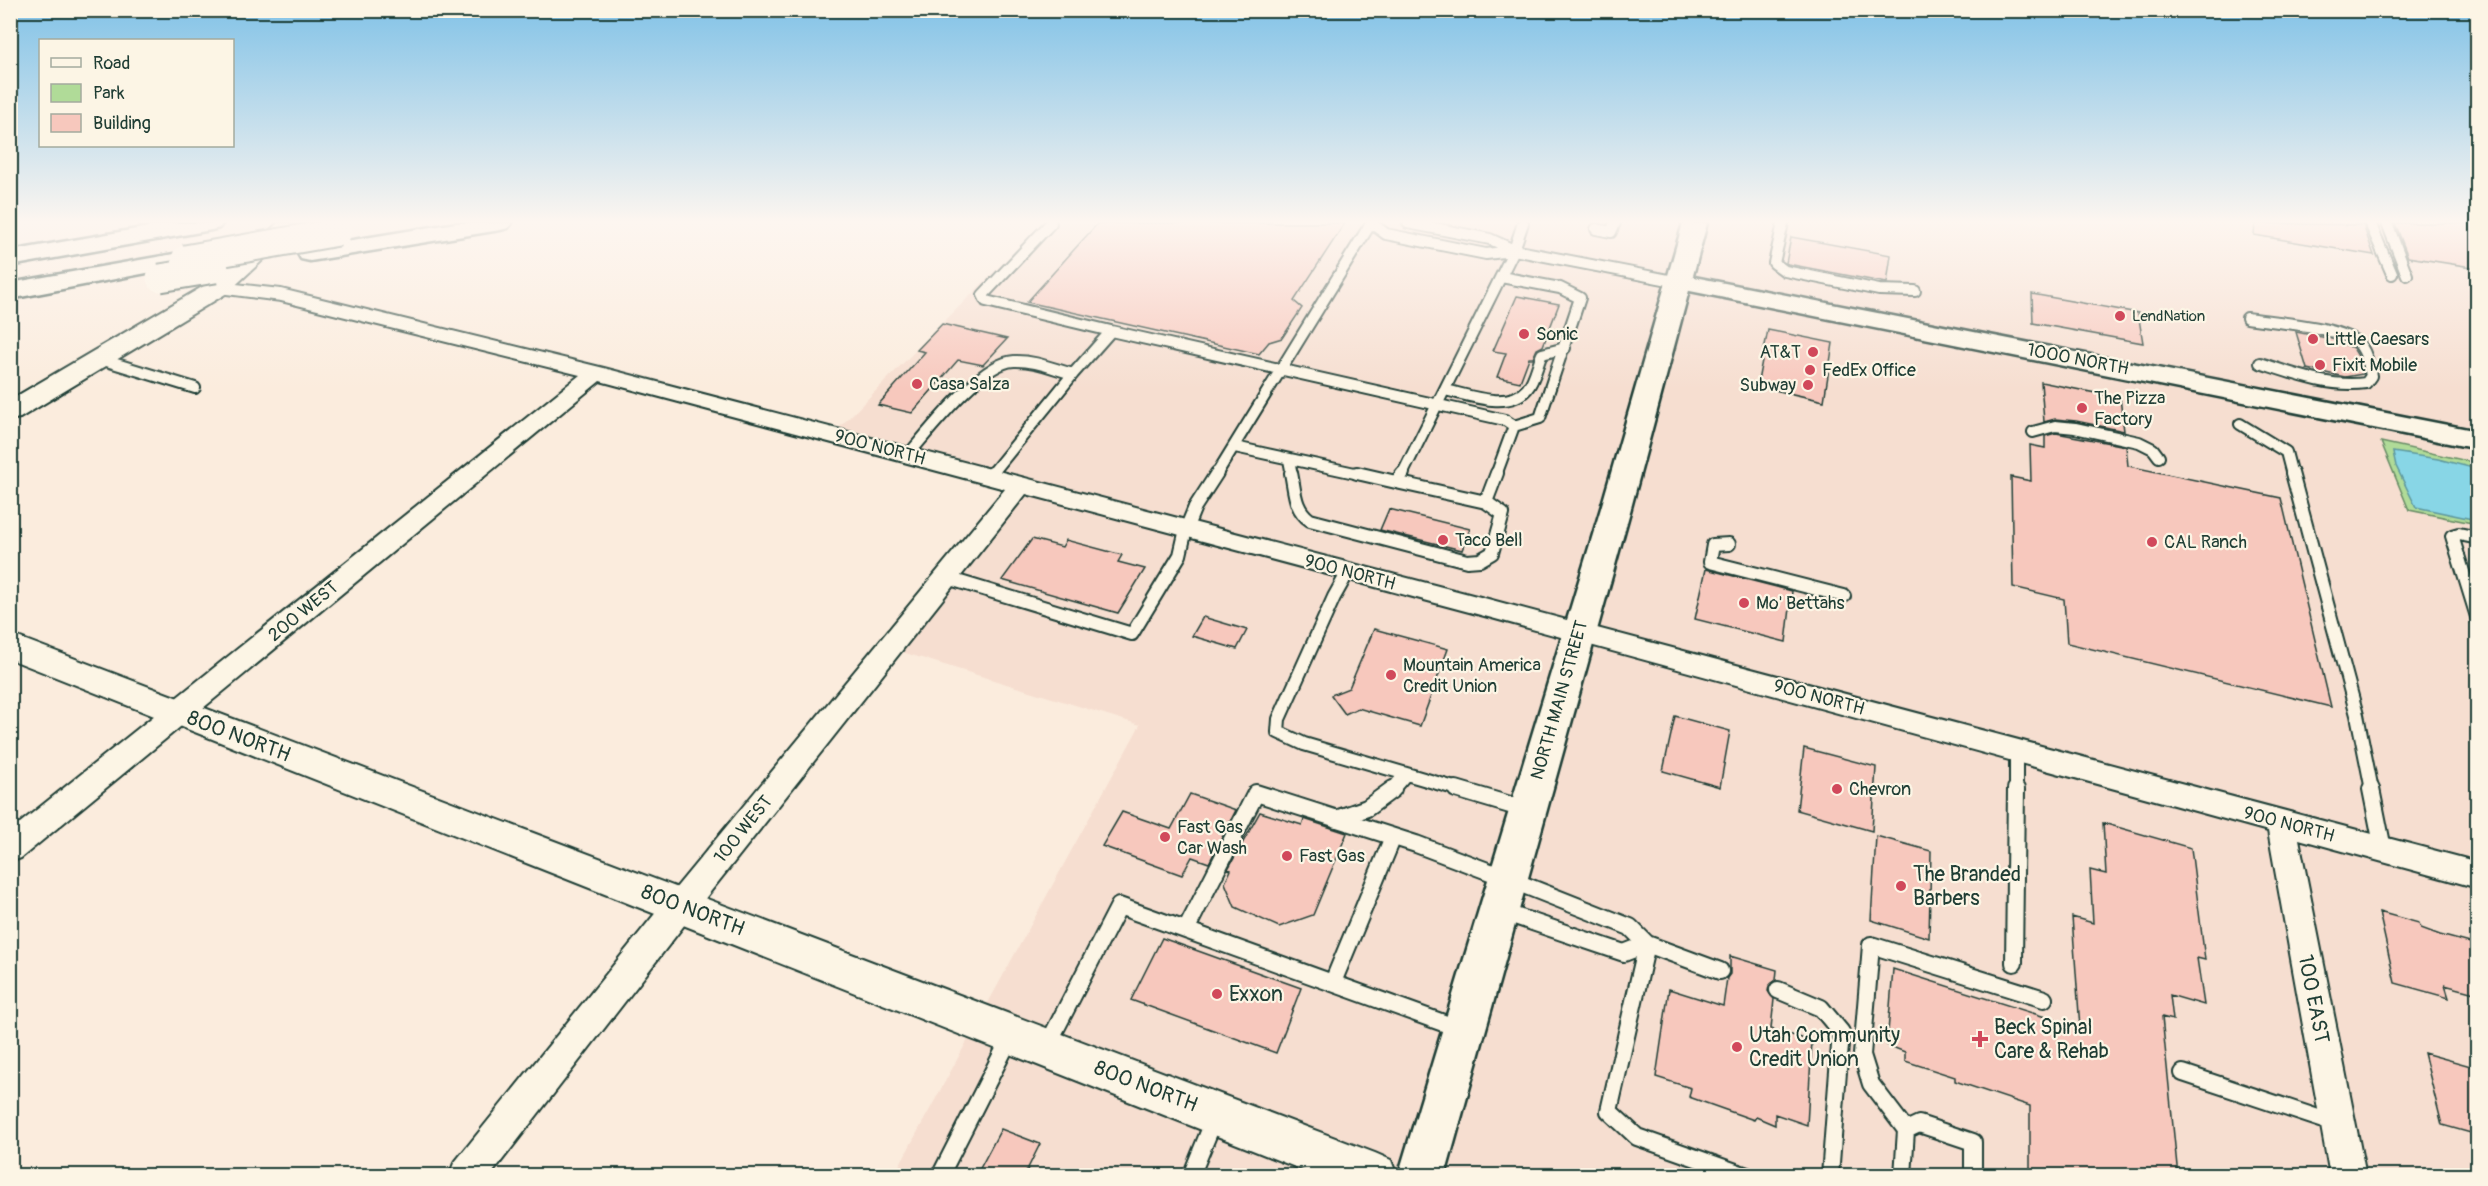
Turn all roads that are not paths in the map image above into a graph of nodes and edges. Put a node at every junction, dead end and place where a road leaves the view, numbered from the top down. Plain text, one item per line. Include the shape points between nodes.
1 (79, 278) edge
2 (158, 278) edge
3 (229, 278) edge
4 (999, 278) edge
5 (1337, 278) edge
6 (1500, 278) edge
7 (1508, 278) edge
8 (1660, 278) edge
9 (1680, 278) edge
10 (1821, 278) edge
11 (1679, 282) junction
12 (218, 288) junction
13 (10, 291) edge
14 (1915, 291) dead end
15 (10, 299) edge
16 (2247, 318) dead end
17 (1111, 331) junction
18 (1565, 348) junction
19 (100, 359) junction
20 (2260, 363) dead end
21 (1279, 371) junction
22 (596, 373) junction
23 (1073, 374) junction
24 (195, 388) dead end
25 (1445, 390) junction
26 (1438, 405) junction
27 (10, 412) edge
28 (2240, 424) dead end
29 (1514, 426) junction
30 (2033, 432) dead end
31 (2478, 440) edge
32 (1235, 447) junction
33 (908, 455) junction
34 (2159, 457) dead end
35 (1289, 460) junction
36 (990, 476) junction
37 (1395, 482) junction
38 (1022, 484) junction
39 (1486, 502) junction
40 (1186, 529) junction
41 (2478, 538) edge
42 (1729, 544) dead end
43 (1348, 572) junction
44 (947, 578) junction
45 (1844, 596) dead end
46 (2478, 620) edge
47 (1579, 632) junction
48 (10, 646) edge
49 (177, 713) junction
50 (2016, 750) junction
51 (1405, 775) junction
52 (1527, 810) junction
53 (1336, 819) junction
54 (2281, 822) junction
55 (1393, 837) junction
56 (10, 849) edge
57 (2383, 849) junction
58 (2478, 875) edge
59 (1502, 894) junction
60 (681, 905) junction
61 (1186, 930) junction
62 (1647, 944) junction
63 (2014, 963) dead end
64 (1720, 970) dead end
65 (1333, 982) junction
66 (1778, 990) dead end
67 (2044, 999) dead end
68 (1463, 1030) junction
69 (1029, 1040) junction
70 (2183, 1074) dead end
71 (1217, 1113) junction
72 (2338, 1125) junction
73 (1906, 1130) junction
74 (467, 1176) edge
75 (940, 1176) edge
76 (1191, 1176) edge
77 (1375, 1176) edge
78 (1420, 1176) edge
79 (1747, 1176) edge
80 (1830, 1176) edge
81 (1903, 1176) edge
82 (1973, 1176) edge
83 (2348, 1176) edge

1 - 13 main road, bridge
2 - 15 main road, bridge
3 - 12 street
4 - 17 lane via 983,295 986,301
5 - 21 lane
6 - 25 lane
7 - 18 lane via 1560,288 1580,298
8 - 11 lane
9 - 11 main road, NORTH MAIN STREET
10 - 14 lane via 1879,290
11 - 31 main road, 1000 NORTH
11 - 47 main road, NORTH MAIN STREET
12 - 19 street
12 - 22 street, 900 NORTH via 281,295
16 - 20 lane via 2343,335 2359,344 2371,376 2366,383 2352,385 2300,376
17 - 21 lane
17 - 23 lane
18 - 25 lane via 1542,354 1528,388 1518,398 1485,398
18 - 29 lane via 1540,418
19 - 24 lane
19 - 27 street
21 - 26 lane
21 - 32 lane
22 - 33 street, 900 NORTH
22 - 49 street, 200 WEST
23 - 33 lane via 1028,363 1004,362 971,387
23 - 36 lane
25 - 26 lane
26 - 29 lane via 1505,420
26 - 37 lane via 1403,474
28 - 57 lane via 2286,452 2357,715
29 - 39 lane
30 - 34 lane via 2055,426 2075,428 2139,442 2153,448
32 - 35 lane
32 - 40 lane via 1195,507
33 - 36 street, 900 NORTH
35 - 37 lane
35 - 39 lane via 1297,505 1310,520 1467,561 1480,560 1492,553 1503,514
36 - 38 street, 900 NORTH
37 - 39 lane
38 - 40 street, 900 NORTH
38 - 44 street, 100 WEST
40 - 43 street, 900 NORTH
40 - 44 lane via 1180,555 1132,634
41 - 46 lane via 2452,536
42 - 45 lane via 1713,545 1710,562
43 - 47 street, 900 NORTH
43 - 51 lane via 1279,719 1278,732 1304,744
44 - 60 street, 100 WEST
47 - 50 street, 900 NORTH
47 - 52 main road, NORTH MAIN STREET
48 - 49 street, 800 NORTH
49 - 56 street, 200 WEST
49 - 60 street, 800 NORTH
50 - 54 street, 900 NORTH
50 - 63 lane
51 - 52 lane
51 - 53 lane via 1392,793 1378,802
52 - 59 main road, NORTH MAIN STREET
53 - 55 lane
53 - 61 lane via 1256,793
54 - 57 street, 900 NORTH
54 - 72 street, 100 EAST
55 - 59 lane
55 - 65 lane
57 - 58 street, 900 NORTH
59 - 62 lane via 1630,927
59 - 62 lane via 1624,954
59 - 68 main road, NORTH MAIN STREET
60 - 69 street, 800 NORTH
60 - 74 street, 100 WEST
61 - 65 lane
61 - 69 lane via 1119,906
62 - 64 lane
62 - 79 lane via 1609,1111 1637,1137
65 - 68 lane
66 - 80 lane via 1821,1008 1841,1032
67 - 73 lane via 1871,945 1862,1054 1871,1084
68 - 78 main road, NORTH MAIN STREET
69 - 71 street, 800 NORTH
69 - 75 lane
70 - 72 lane
71 - 76 lane
71 - 77 street, 800 NORTH
72 - 83 street, 100 EAST
73 - 81 lane
73 - 82 lane via 1919,1124 1972,1142

